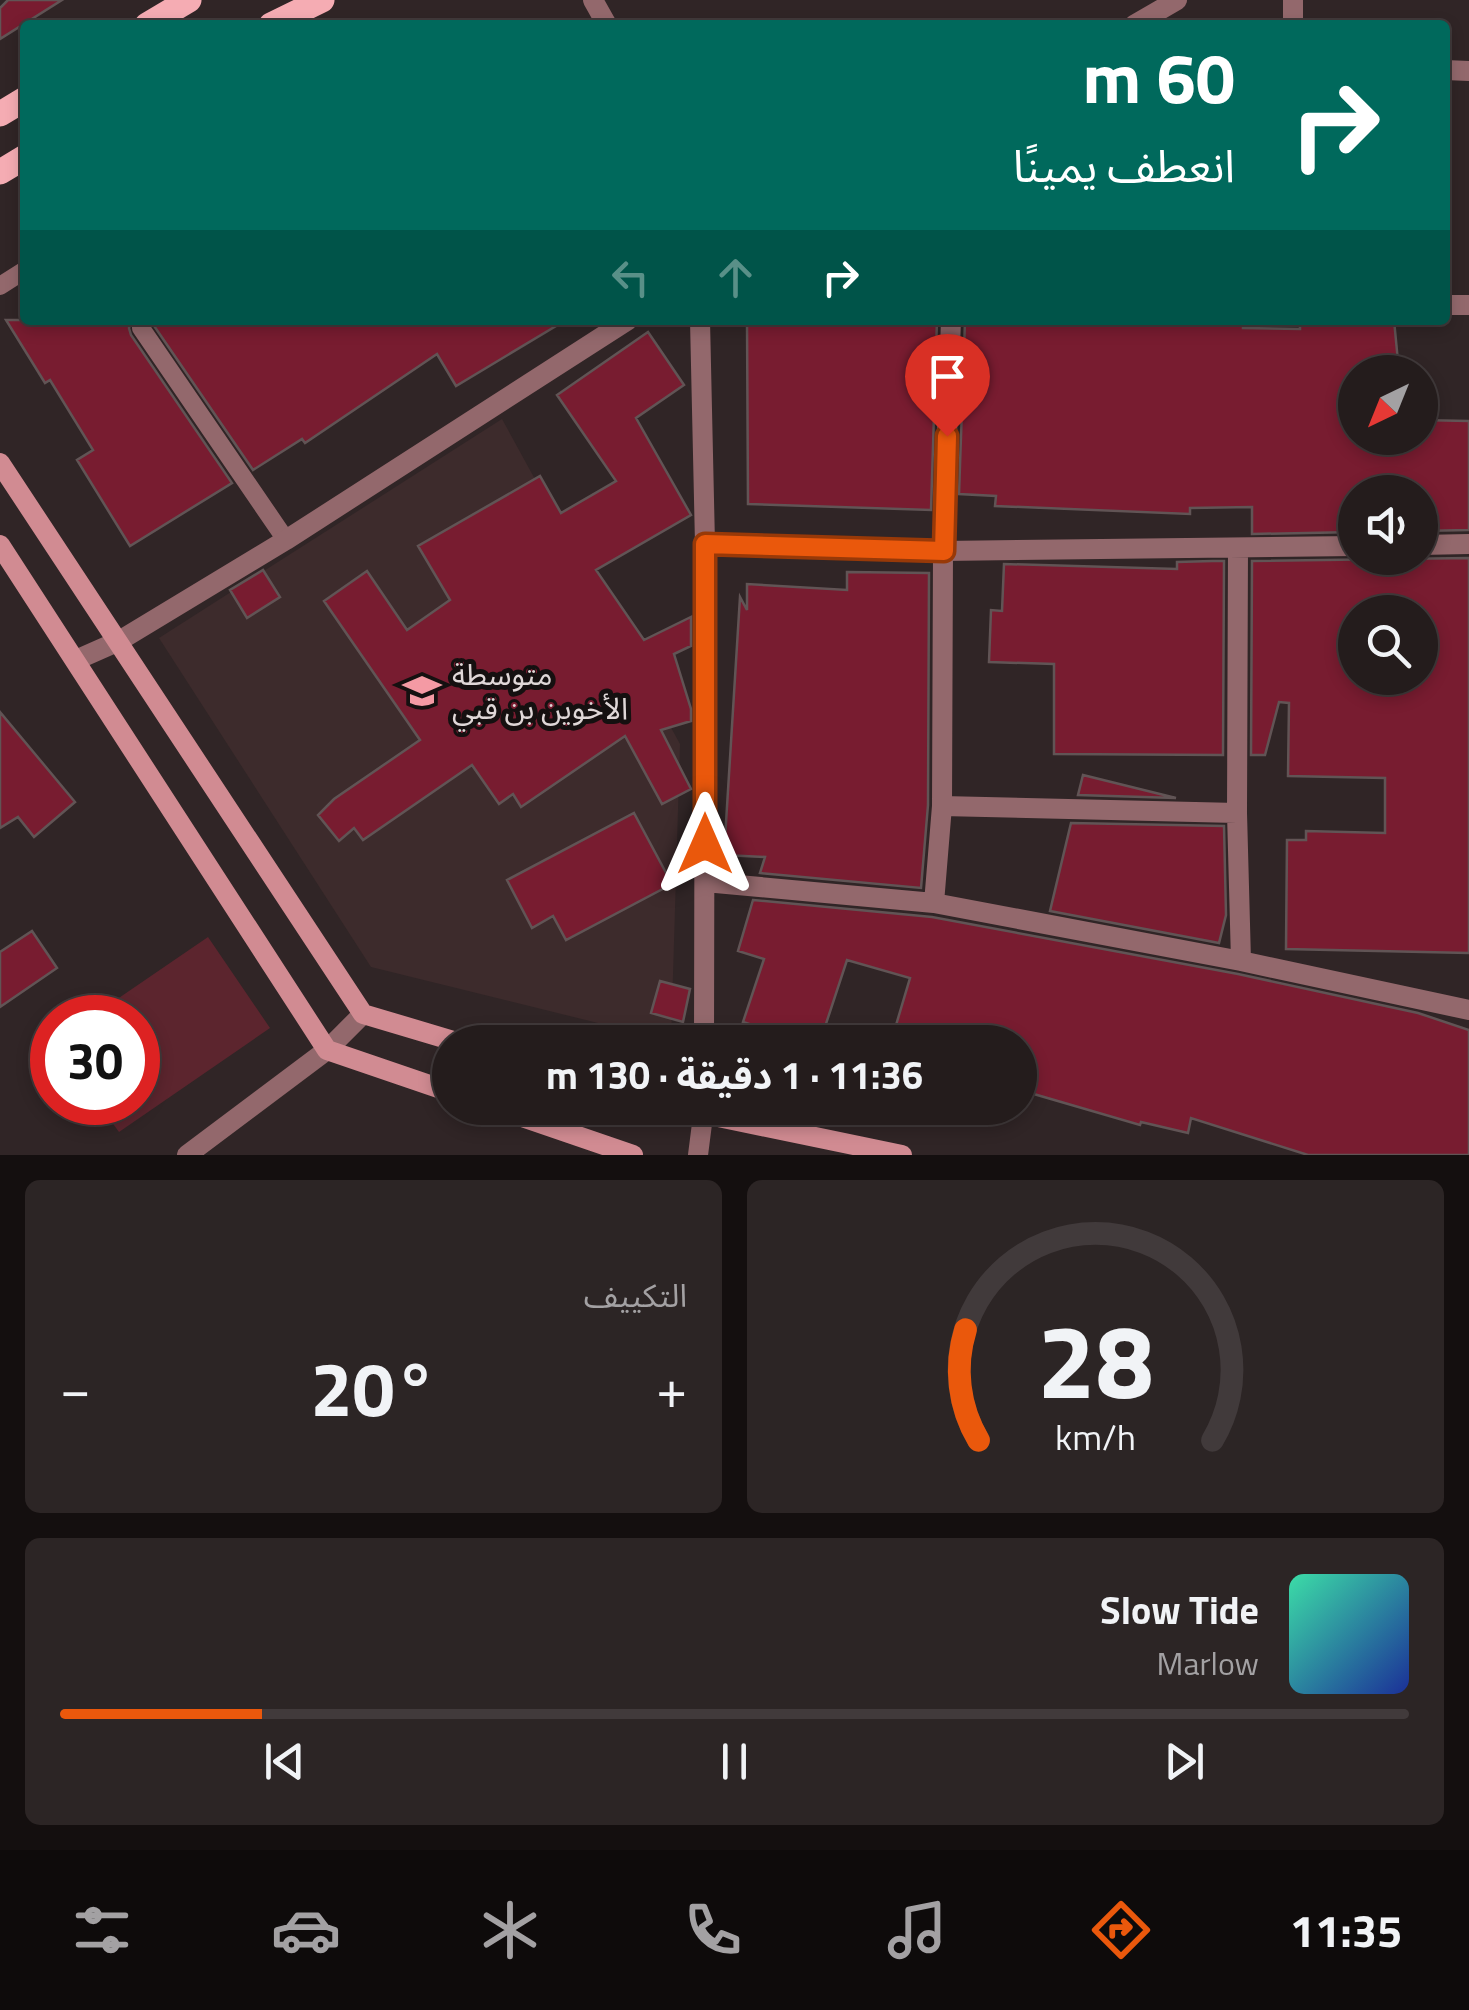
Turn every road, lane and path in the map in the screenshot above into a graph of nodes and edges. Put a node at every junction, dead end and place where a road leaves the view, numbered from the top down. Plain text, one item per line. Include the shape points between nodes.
1 (189, 0) edge
2 (322, 0) edge
3 (1176, 0) edge
4 (155, 20) edge
5 (281, 20) edge
6 (1142, 20) edge
7 (620, 325) edge
8 (700, 325) edge
9 (951, 325) edge
10 (141, 328) dead end
11 (0, 463) edge
12 (286, 540) junction
13 (705, 544) junction
14 (1438, 544) edge
15 (1469, 544) edge
16 (0, 545) edge
17 (1338, 546) edge
18 (1238, 548) junction
19 (944, 551) junction
20 (119, 641) junction
21 (76, 660) junction
22 (942, 806) junction
23 (1237, 813) junction
24 (705, 882) junction
25 (934, 903) junction
26 (1241, 962) junction
27 (1469, 1010) edge
28 (363, 1014) junction
29 (704, 1025) edge
30 (432, 1035) edge
31 (327, 1050) junction
32 (432, 1086) edge
33 (541, 1125) edge
34 (702, 1125) edge
35 (763, 1125) edge
36 (606, 1150) edge
37 (868, 1152) edge
38 (187, 1155) edge
39 (634, 1155) edge
40 (698, 1155) edge
41 (902, 1155) edge

1 - 4 main road
2 - 5 main road
3 - 6 street
7 - 12 street
8 - 13 street
9 - 19 street
10 - 12 lane
11 - 20 main road
12 - 20 street
13 - 19 street
13 - 24 street
14 - 15 street
16 - 21 main road
17 - 18 street
18 - 19 street
18 - 23 street
19 - 22 street
20 - 21 street
20 - 28 main road
21 - 31 main road
22 - 23 street
22 - 25 street
23 - 26 street
24 - 25 street
24 - 29 street
25 - 26 street
26 - 27 street
28 - 30 main road
28 - 31 street
31 - 32 main road
31 - 38 street
33 - 36 main road
34 - 40 street
35 - 37 main road
36 - 39 main road
37 - 41 main road

